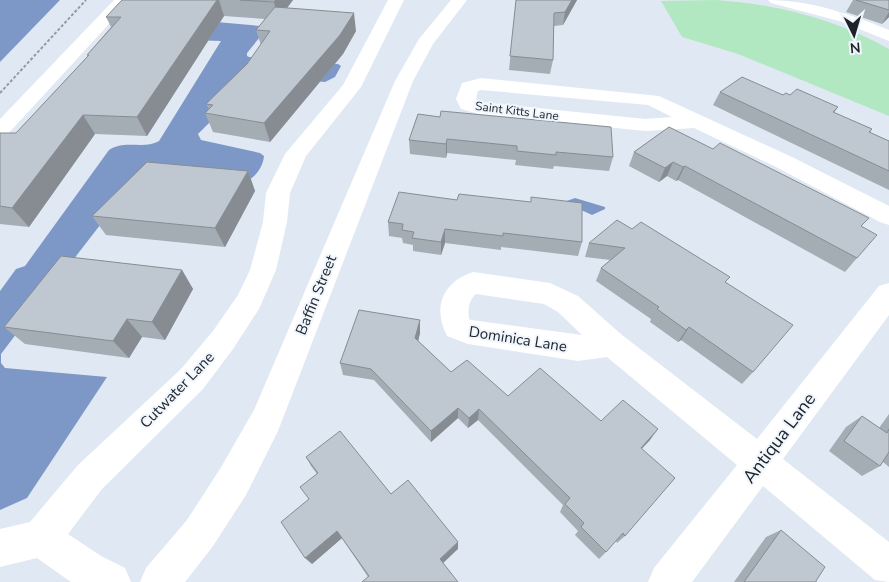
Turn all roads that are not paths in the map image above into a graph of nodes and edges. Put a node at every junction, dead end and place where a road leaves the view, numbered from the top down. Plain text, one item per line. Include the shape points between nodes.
1 (123, 0) edge
2 (396, 0) edge
3 (459, 0) edge
4 (776, 0) edge
5 (889, 36) edge
6 (698, 122) junction
7 (0, 131) edge
8 (889, 216) edge
9 (889, 294) edge
10 (612, 344) dead end
11 (759, 464) junction
12 (42, 538) junction
13 (0, 548) edge
14 (889, 566) edge
15 (110, 582) edge
16 (160, 582) edge
17 (668, 582) edge

1 - 7 street
2 - 12 street, Cutwater Lane via 351,87 296,154 278,193 275,222 263,270 249,301 224,340 192,379 90,477
3 - 16 street, Baffin Street via 424,43 404,81 266,420 233,482 200,533
4 - 5 street via 845,18
6 - 6 street, Saint Kitts Lane via 652,100 481,84 469,88 466,100 468,105 479,108 635,124
6 - 8 street, Saint Kitts Lane
9 - 11 street, Antiqua Lane
10 - 11 street
11 - 14 street
11 - 17 street, Antiqua Lane
12 - 13 street
12 - 15 street

